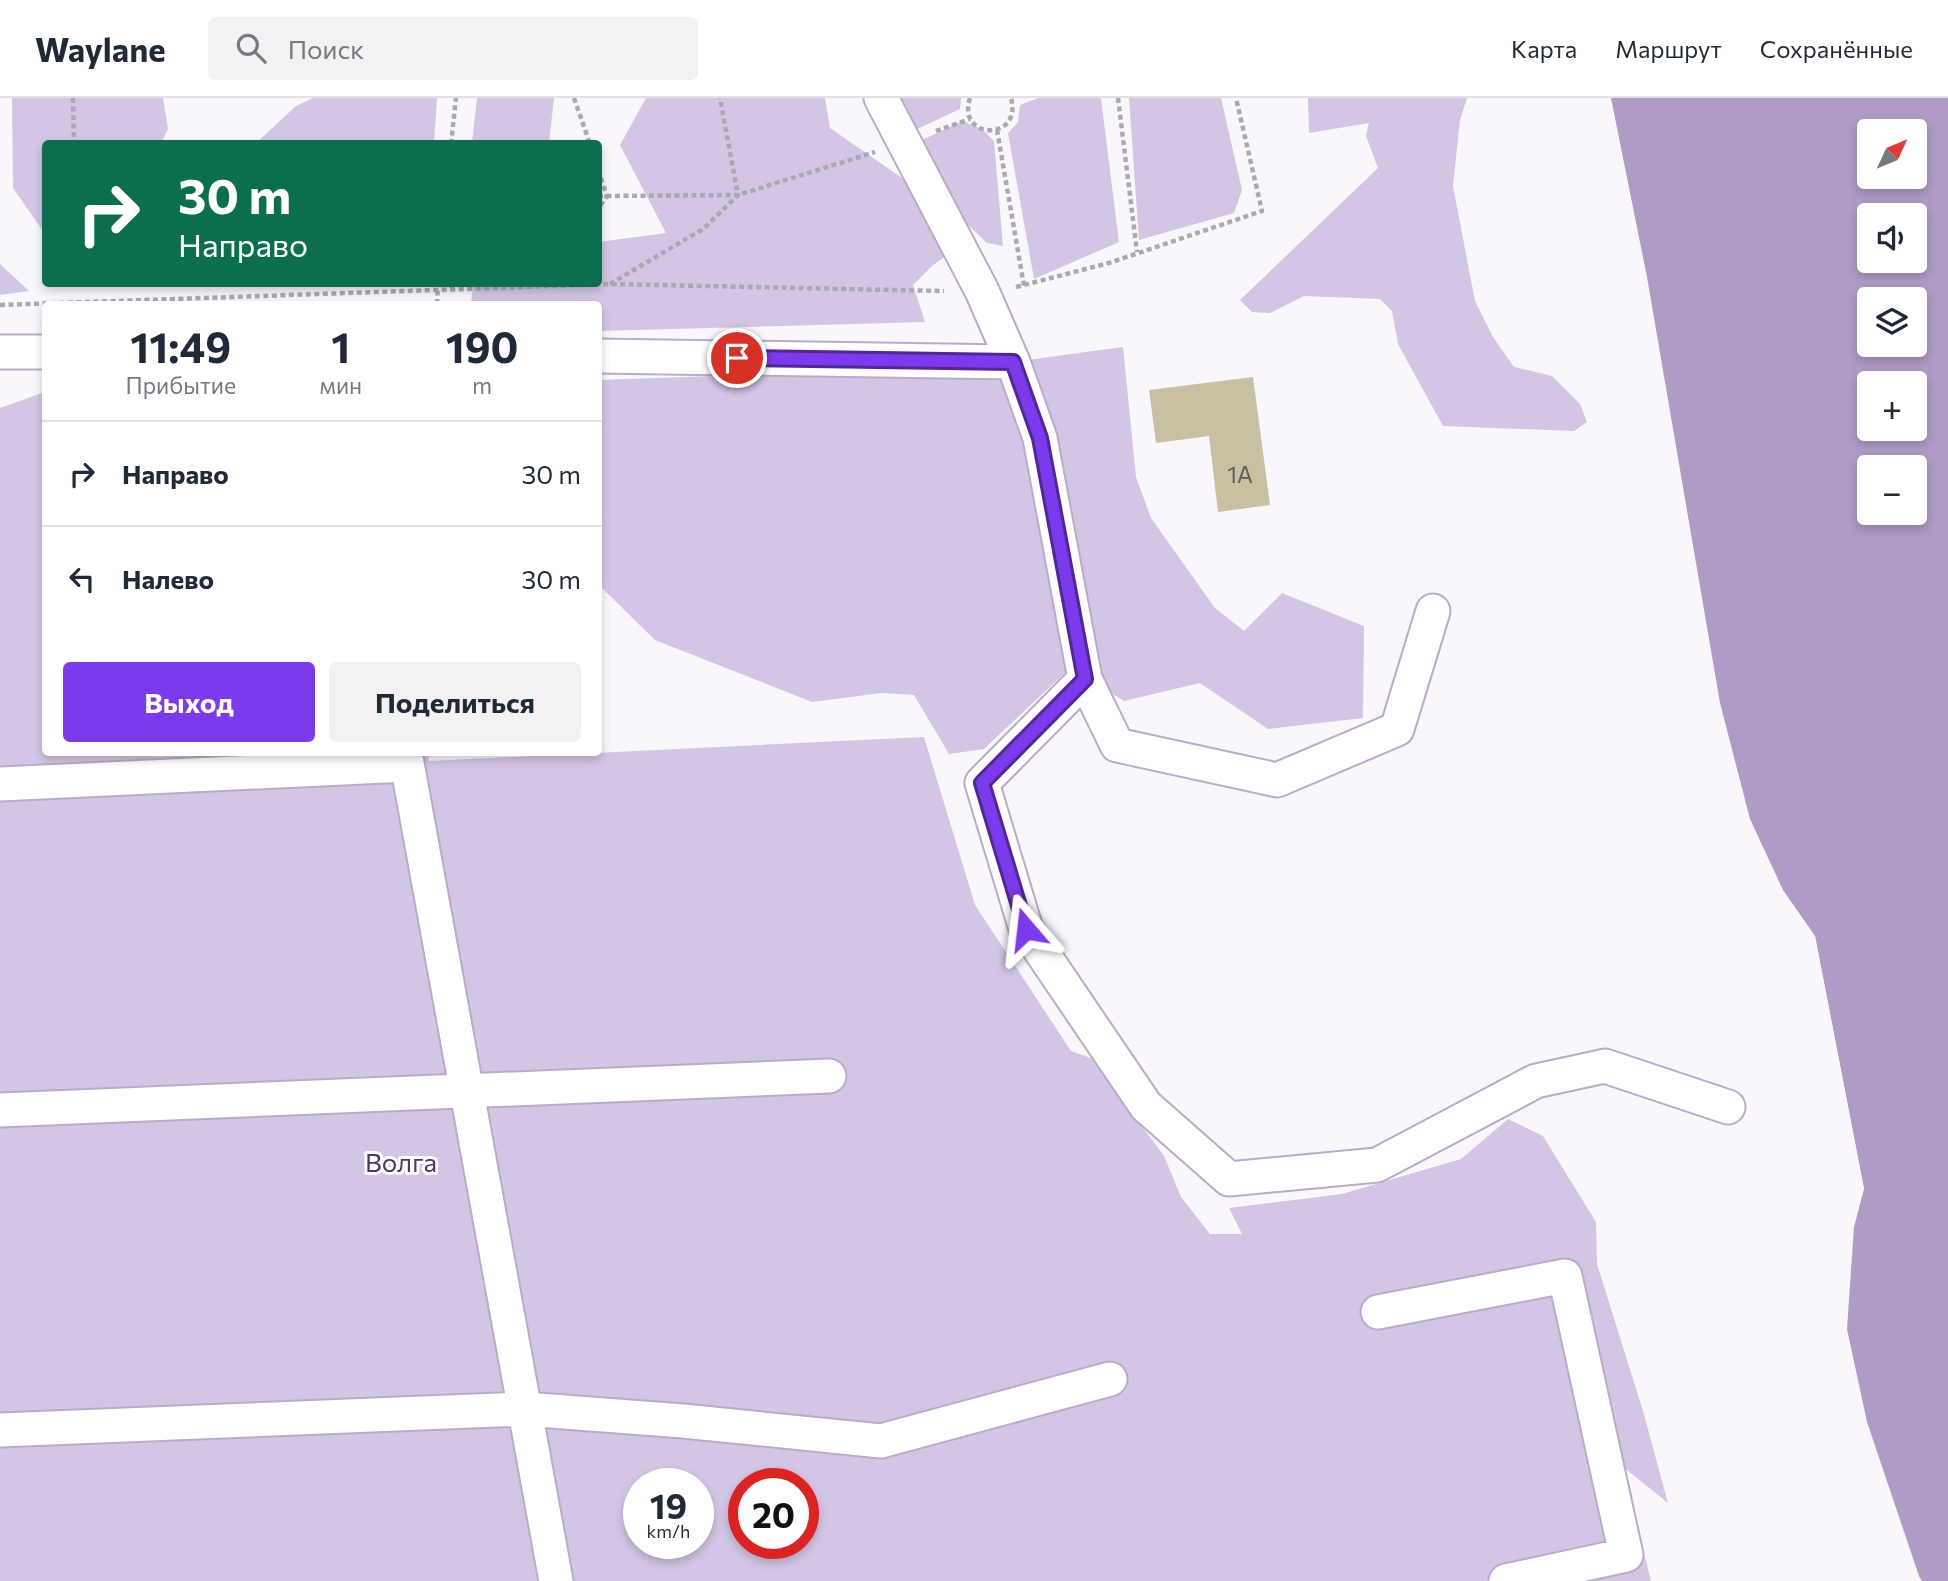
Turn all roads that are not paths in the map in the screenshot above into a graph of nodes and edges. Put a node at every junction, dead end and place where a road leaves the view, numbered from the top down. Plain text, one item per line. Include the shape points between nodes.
1 (881, 98) edge
2 (0, 352) edge
3 (42, 352) edge
4 (602, 356) edge
5 (1013, 362) junction
6 (1433, 611) dead end
7 (1085, 679) junction
8 (405, 759) edge
9 (0, 784) edge
10 (829, 1076) dead end
11 (466, 1091) junction
12 (1728, 1107) dead end
13 (0, 1110) edge
14 (1378, 1312) dead end
15 (1110, 1379) dead end
16 (525, 1409) junction
17 (0, 1430) edge
18 (556, 1581) edge
19 (1506, 1581) edge

1 - 5 lane via 982,291
2 - 3 lane
4 - 5 lane
5 - 7 lane via 1040,438
6 - 7 lane via 1397,729 1277,780 1116,745
7 - 12 lane via 982,783 1026,929 1146,1106 1229,1179 1377,1166 1536,1081 1605,1066
8 - 9 lane
8 - 11 lane
10 - 11 lane
11 - 13 lane
11 - 16 lane
14 - 19 lane via 1565,1276 1626,1555
15 - 16 lane via 881,1441
16 - 17 lane
16 - 18 lane

